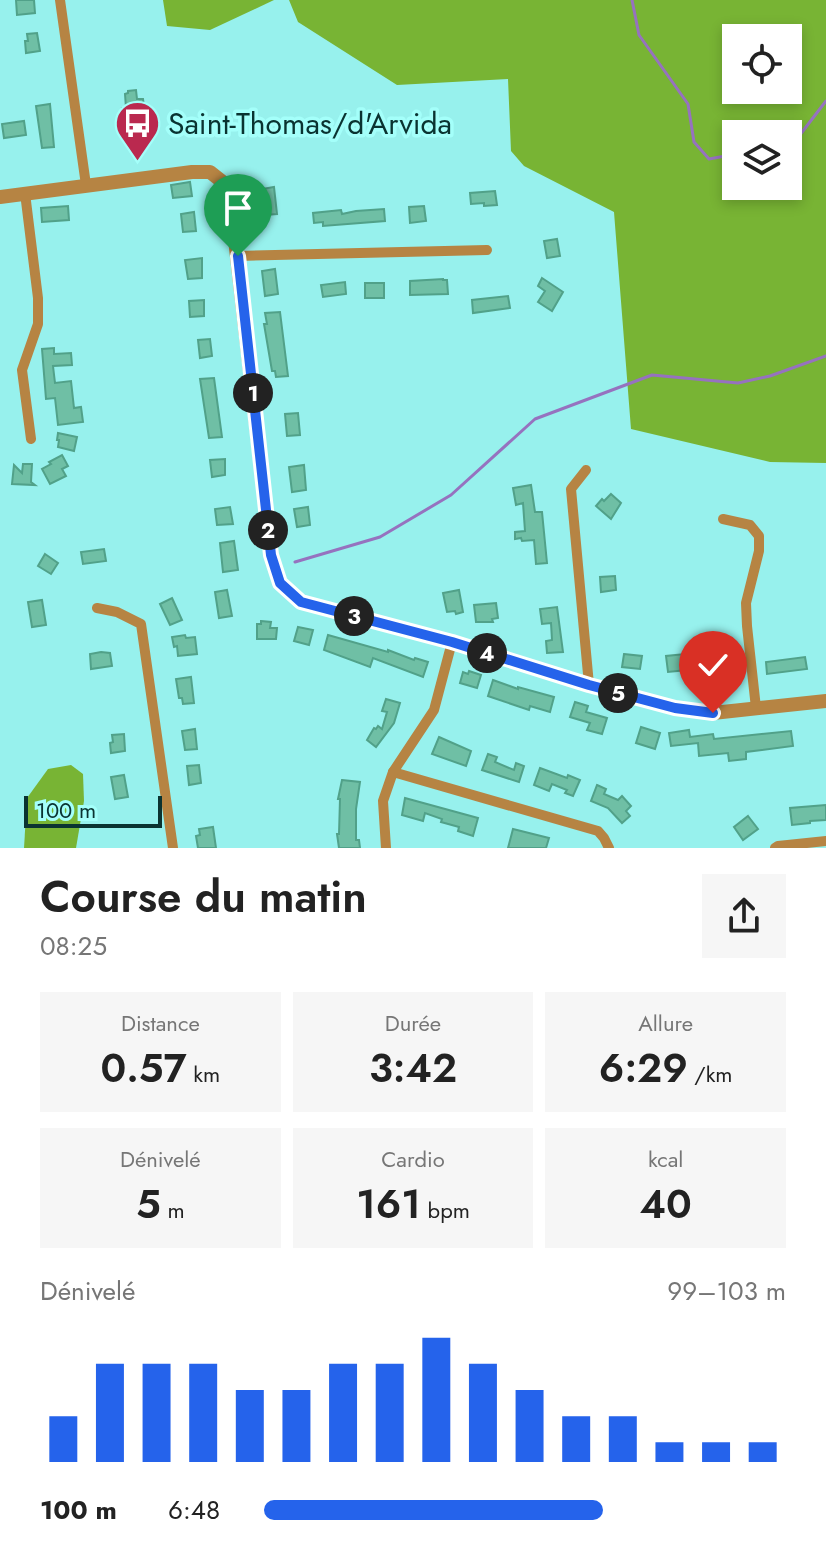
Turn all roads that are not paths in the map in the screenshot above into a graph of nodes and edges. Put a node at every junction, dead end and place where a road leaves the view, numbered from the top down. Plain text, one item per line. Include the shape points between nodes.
1 (60, 0) edge
2 (86, 185) junction
3 (25, 193) junction
4 (0, 197) edge
5 (487, 250) dead end
6 (238, 256) junction
7 (31, 439) dead end
8 (586, 470) dead end
9 (723, 519) dead end
10 (97, 608) dead end
11 (452, 642) junction
12 (589, 685) junction
13 (826, 701) edge
14 (756, 708) junction
15 (393, 772) junction
16 (826, 841) edge
17 (173, 848) edge
18 (386, 848) edge
19 (609, 848) edge
20 (775, 848) edge

1 - 2 street
2 - 3 street
2 - 6 street via 210,172 229,187
3 - 4 street
3 - 7 street via 38,298 38,324 22,370
5 - 6 street
6 - 11 street via 271,555 280,583 301,602
8 - 12 street via 571,489
9 - 14 street via 750,525 759,536 746,603
10 - 17 street via 141,624
11 - 12 street
11 - 15 street via 434,710
12 - 14 street via 675,708 713,713
13 - 14 street
15 - 18 street via 383,801
15 - 19 street via 598,831
16 - 20 street

